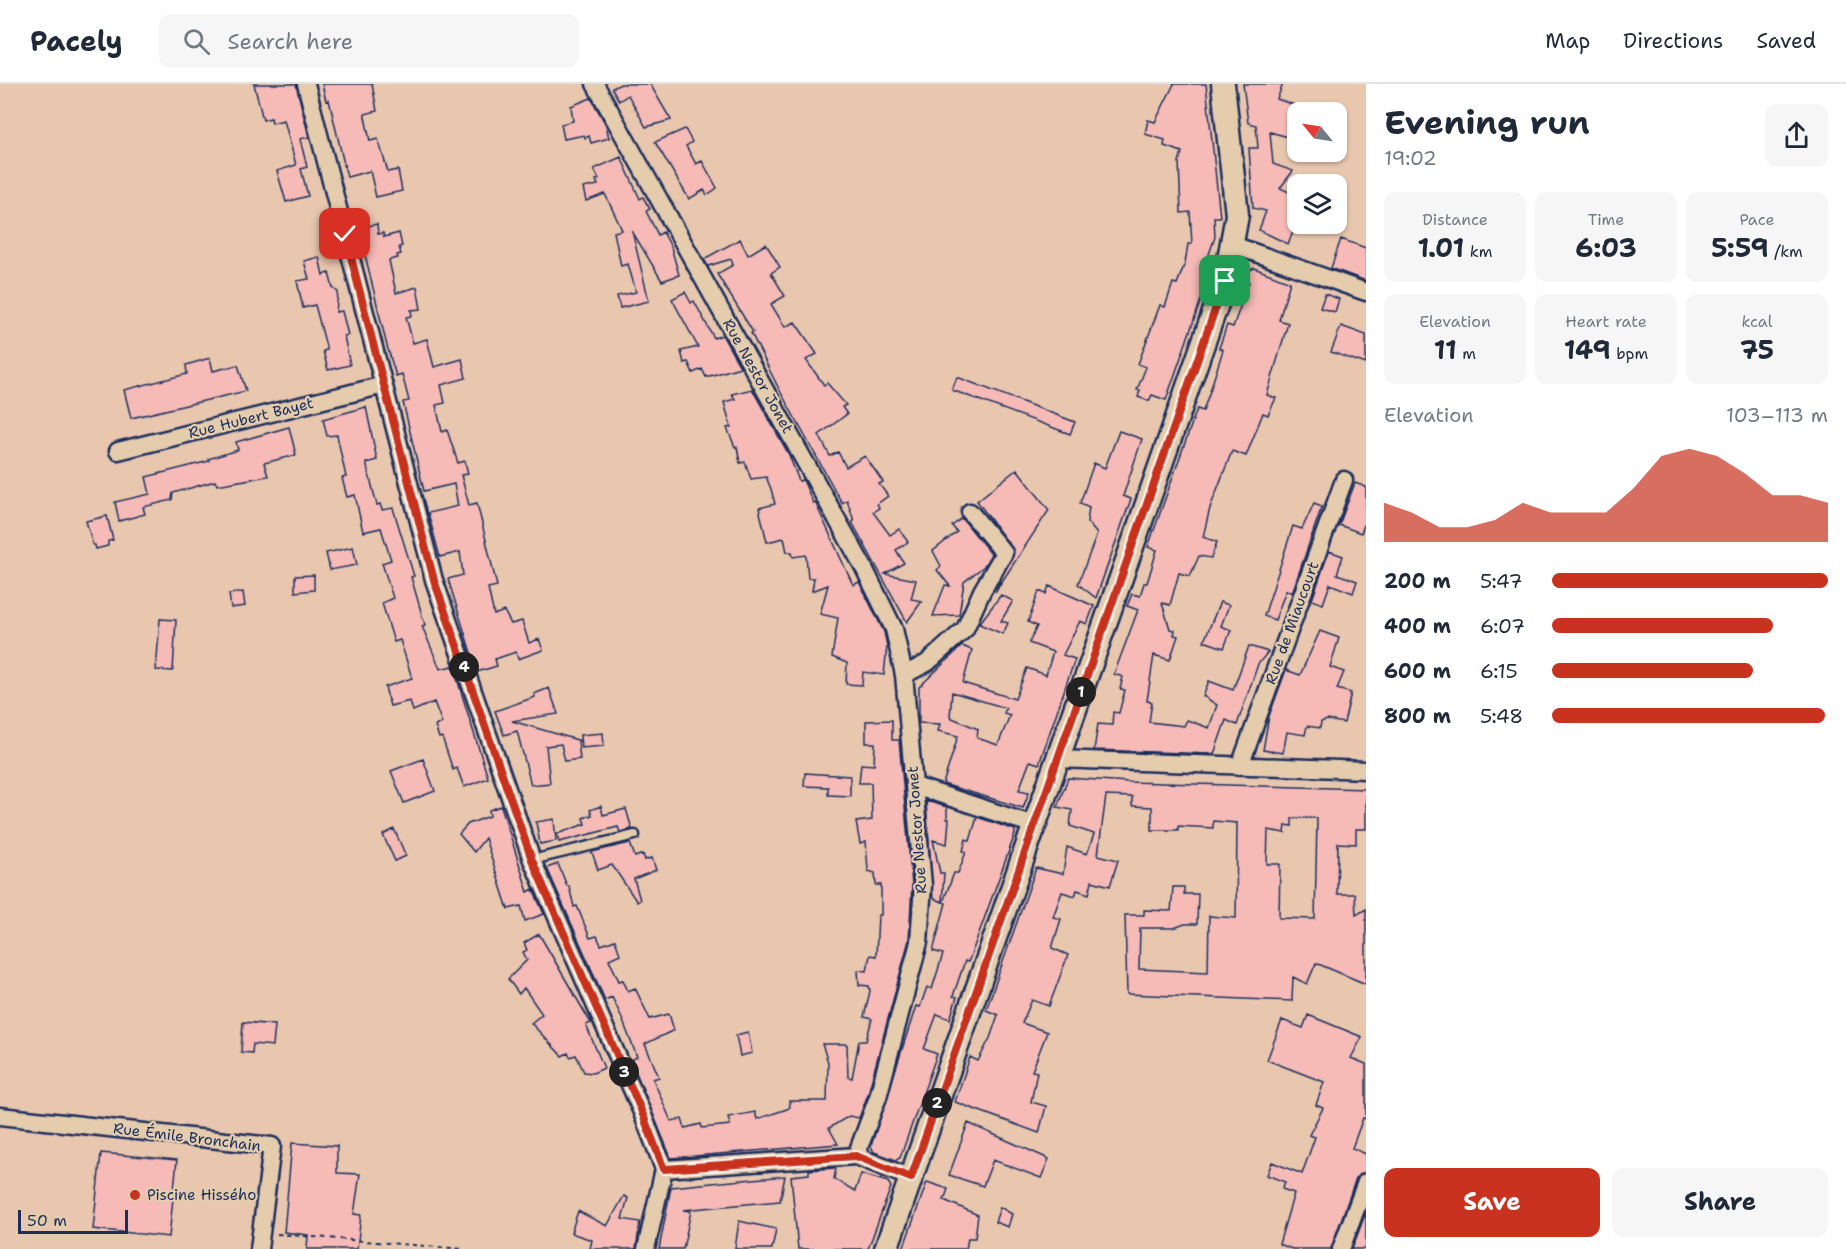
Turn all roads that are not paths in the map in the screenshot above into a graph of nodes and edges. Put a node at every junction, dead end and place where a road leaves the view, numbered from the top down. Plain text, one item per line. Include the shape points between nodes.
1 (306, 84) edge
2 (595, 84) edge
3 (1223, 84) edge
4 (1233, 245) junction
5 (1366, 292) edge
6 (384, 385) junction
7 (118, 451) dead end
8 (1344, 480) dead end
9 (970, 512) dead end
10 (904, 675) junction
11 (1057, 759) junction
12 (1240, 766) junction
13 (1366, 770) edge
14 (915, 786) junction
15 (1034, 825) junction
16 (635, 835) dead end
17 (532, 860) junction
18 (0, 1116) edge
19 (856, 1156) junction
20 (664, 1169) junction
21 (911, 1178) junction
22 (1366, 1182) edge
23 (260, 1241) edge
24 (646, 1249) edge
25 (886, 1249) edge
26 (1341, 1249) edge

1 - 6 street
2 - 10 street, Rue Nestor Jonet via 864,568 894,628
3 - 4 main road via 1237,214
4 - 5 street
4 - 11 main road via 1221,291
6 - 7 street, Rue Hubert Bayet
6 - 17 street via 434,580
8 - 12 street, Rue de Miaucourt
9 - 10 street via 1004,553 965,629 927,663
10 - 14 street, Rue Nestor Jonet
11 - 12 street
11 - 15 main road
12 - 13 street
14 - 15 street
14 - 19 street, Rue Nestor Jonet via 923,885 919,942 878,1097
15 - 21 main road
16 - 17 lane
17 - 20 street
18 - 23 street, Rue Émile Bronchain via 272,1146
19 - 20 street
19 - 21 street
20 - 24 street
21 - 25 main road
22 - 26 street

